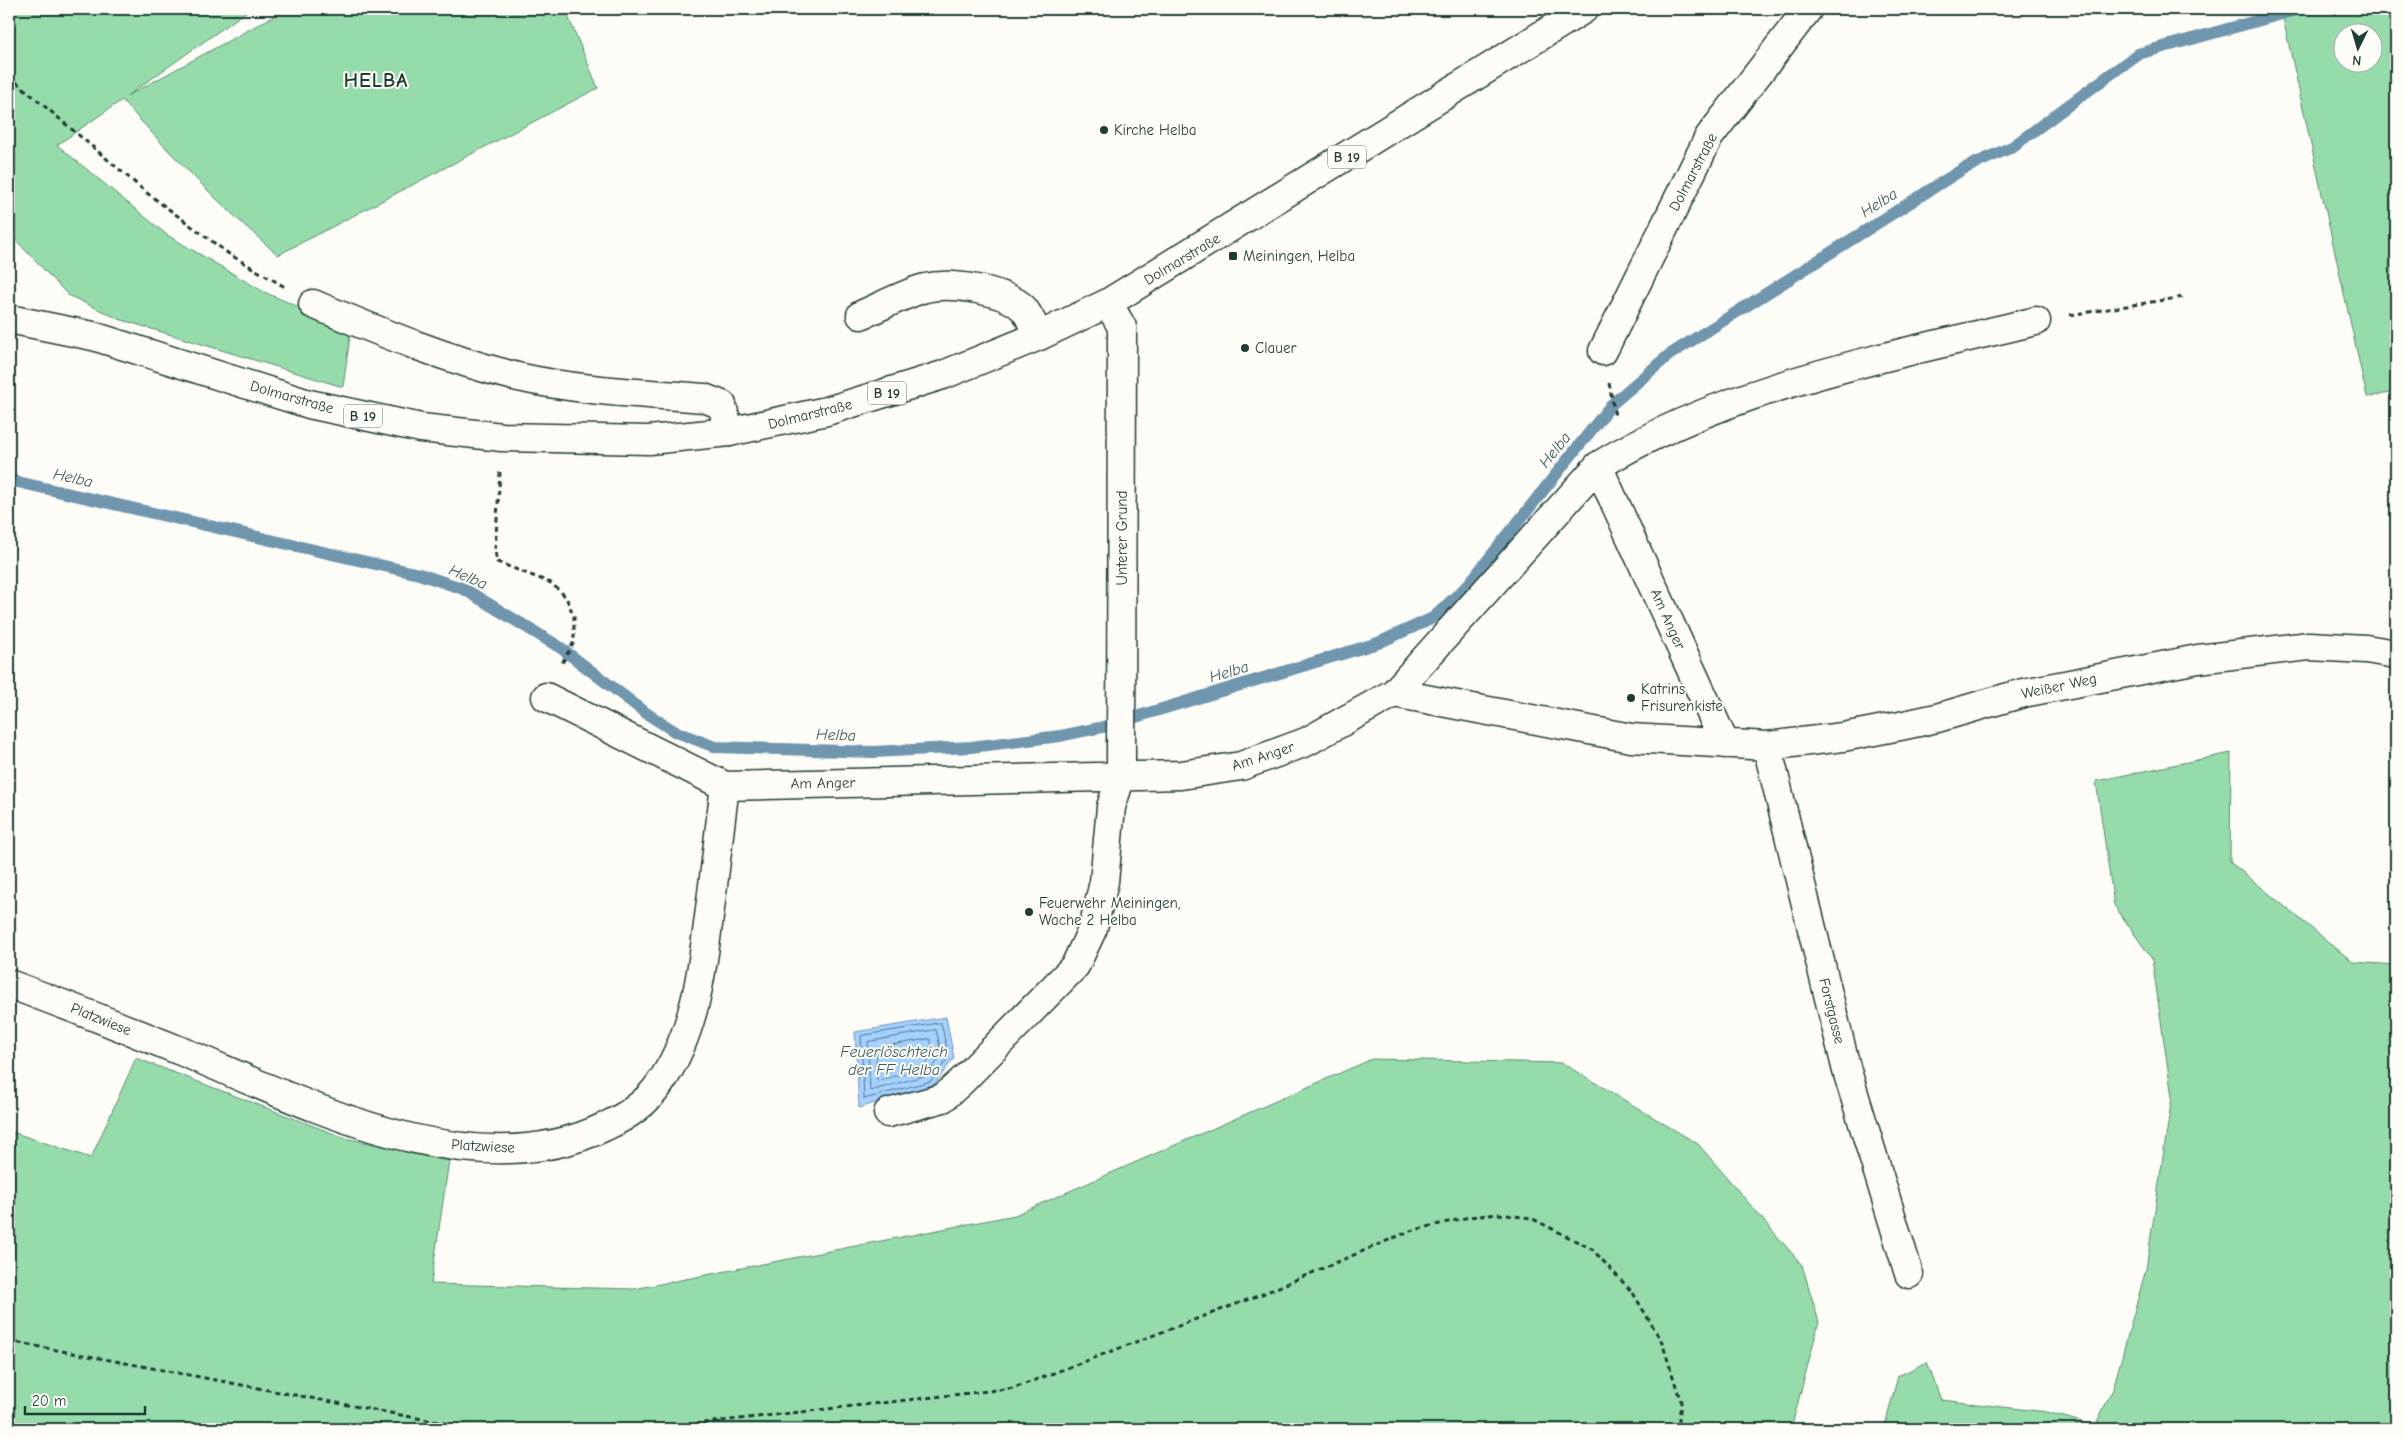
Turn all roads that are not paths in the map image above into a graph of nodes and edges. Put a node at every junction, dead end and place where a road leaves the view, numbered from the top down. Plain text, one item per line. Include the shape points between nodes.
1 (1584, 9) edge
2 (1808, 9) edge
3 (1108, 303) junction
4 (313, 304) road end
5 (861, 315) dead end
6 (9, 319) edge
7 (2036, 321) road end
8 (1039, 336) junction
9 (1603, 351) dead end
10 (729, 432) junction
11 (1598, 466) junction
12 (2396, 654) edge
13 (1394, 693) junction
14 (546, 697) dead end
15 (1724, 744) junction
16 (1767, 746) junction
17 (1120, 776) junction
18 (725, 786) junction
19 (9, 984) edge
20 (888, 1113) dead end
21 (1909, 1274) dead end

1 - 3 street, Dolmarstraße / B 19
2 - 9 street, Dolmarstraße via 1709,137
3 - 8 street, Dolmarstraße / B 19
3 - 17 street, Unterer Grund via 1122,327
4 - 10 street via 449,357 518,377 561,385 704,398 722,405
5 - 8 street via 925,288 948,286 999,294 1010,299 1024,310
6 - 10 street, Dolmarstraße / B 19 via 92,336 309,404 421,428 502,437 648,440
7 - 11 street via 1859,364 1761,394 1683,421
8 - 10 street, Dolmarstraße / B 19 via 916,384 777,424
11 - 13 street, Am Anger
11 - 15 street, Am Anger
12 - 16 street, Weißer Weg via 2309,646 2198,658 2023,693 1900,726
13 - 15 street via 1631,738
13 - 17 street, Am Anger via 1306,742 1241,766 1181,775
14 - 18 street, Am Anger
15 - 16 street, Weißer Weg
16 - 21 street, Forstgasse via 1847,1071
17 - 18 street, Am Anger
17 - 20 street via 1111,807 1104,882 1093,928 1075,966 942,1098
18 - 19 street, Platzwiese via 702,974 676,1056 660,1084 624,1118 591,1134 559,1143 491,1149 456,1146 380,1129

